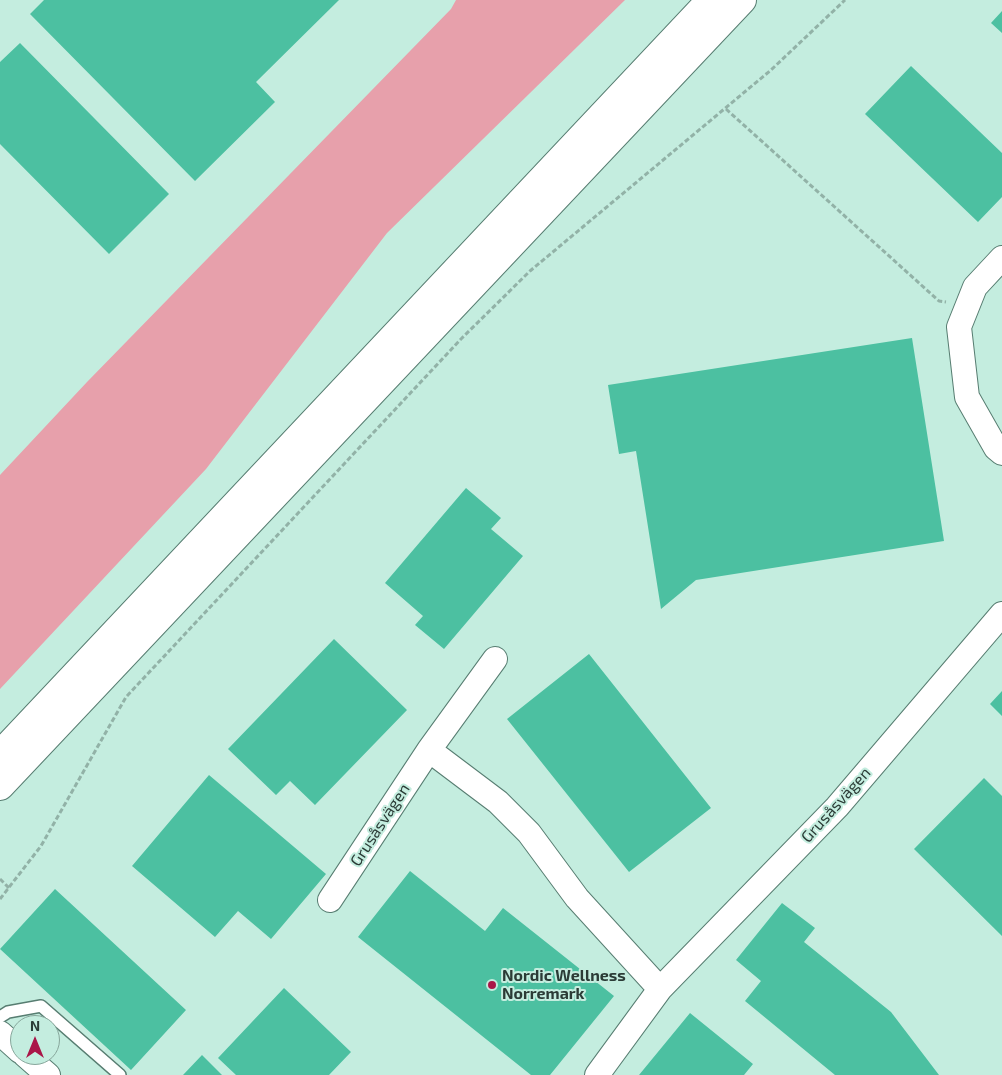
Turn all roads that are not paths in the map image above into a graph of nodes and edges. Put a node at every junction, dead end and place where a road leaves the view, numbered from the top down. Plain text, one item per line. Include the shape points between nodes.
1 (711, 0) edge
2 (742, 0) edge
3 (1002, 258) edge
4 (1002, 453) edge
5 (1002, 614) edge
6 (496, 658) dead end
7 (429, 750) junction
8 (0, 755) edge
9 (0, 786) edge
10 (330, 900) dead end
11 (660, 989) junction
12 (0, 1017) edge
13 (0, 1033) edge
14 (10, 1042) edge
15 (36, 1065) edge
16 (48, 1075) edge
17 (120, 1075) edge
18 (597, 1075) edge

1 - 8 main road
2 - 9 main road
3 - 4 street via 975,287 959,327 967,397
5 - 11 street, Grusåsvägen via 837,807
6 - 7 street, Grusåsvägen
7 - 10 street, Grusåsvägen
7 - 11 street via 498,802 529,832 577,898
11 - 18 street, Grusåsvägen
12 - 17 lane via 8,1012 41,1006
13 - 14 street
15 - 16 street

